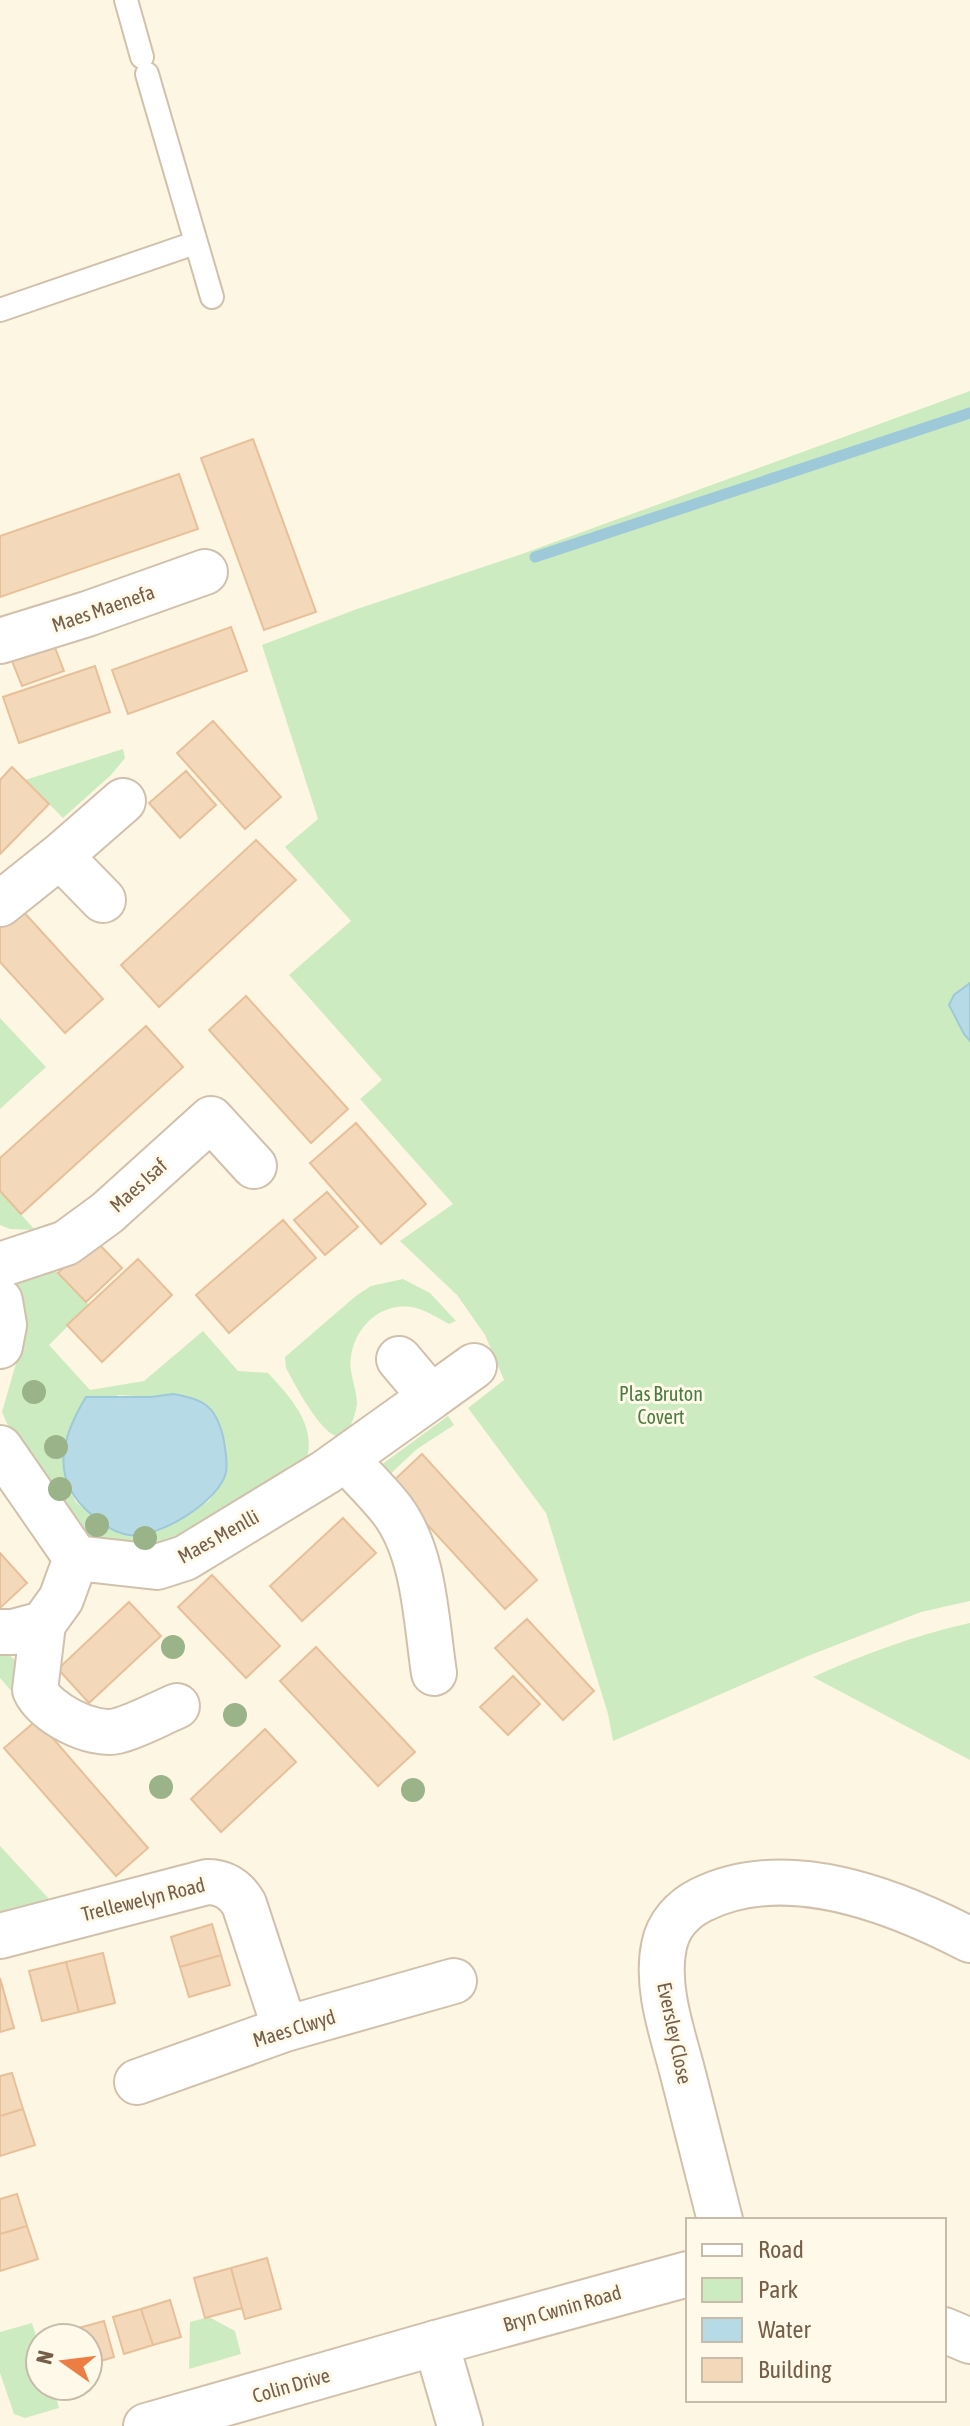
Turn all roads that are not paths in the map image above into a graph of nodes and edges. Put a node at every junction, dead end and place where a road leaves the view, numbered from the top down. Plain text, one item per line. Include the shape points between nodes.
1 (126, 0) edge
2 (195, 243) junction
3 (212, 297) dead end
4 (0, 310) edge
5 (205, 572) dead end
6 (0, 641) edge
7 (123, 801) dead end
8 (60, 856) junction
9 (103, 900) dead end
10 (0, 904) edge
11 (254, 1166) dead end
12 (0, 1265) edge
13 (0, 1301) edge
14 (0, 1346) edge
15 (399, 1359) dead end
16 (474, 1366) dead end
17 (431, 1397) junction
18 (0, 1448) edge
19 (346, 1459) junction
20 (76, 1558) junction
21 (43, 1624) junction
22 (0, 1632) edge
23 (434, 1673) dead end
24 (177, 1706) dead end
25 (0, 1936) edge
26 (970, 1940) edge
27 (459, 1980) dead end
28 (285, 2029) junction
29 (166, 2084) dead end
30 (720, 2218) edge
31 (686, 2275) edge
32 (946, 2331) edge
33 (970, 2341) edge
34 (436, 2343) junction
35 (146, 2426) edge
36 (460, 2426) edge

1 - 2 lane
2 - 3 lane
2 - 4 lane
5 - 6 street, Maes Maenefa
7 - 8 street
8 - 9 street
8 - 10 street
11 - 12 street, Maes Isaf via 211,1119 66,1243
13 - 14 street
15 - 17 street
16 - 17 street, Maes Menlli
17 - 19 street, Maes Menlli
18 - 20 street
19 - 20 street, Maes Menlli via 185,1558 157,1567
19 - 23 street via 394,1512 411,1547
20 - 21 street via 61,1599
21 - 22 street
21 - 24 street via 35,1690 57,1715 114,1732
25 - 28 street, Trellewelyn Road via 219,1882 244,1904
26 - 30 street, Eversley Close via 895,1906 804,1884 741,1886 715,1893 673,1923 664,1944 662,1973 668,2012
27 - 28 street, Maes Clwyd
28 - 29 street, Maes Clwyd
31 - 34 street, Bryn Cwnin Road
32 - 33 street
34 - 35 street, Colin Drive
34 - 36 street

